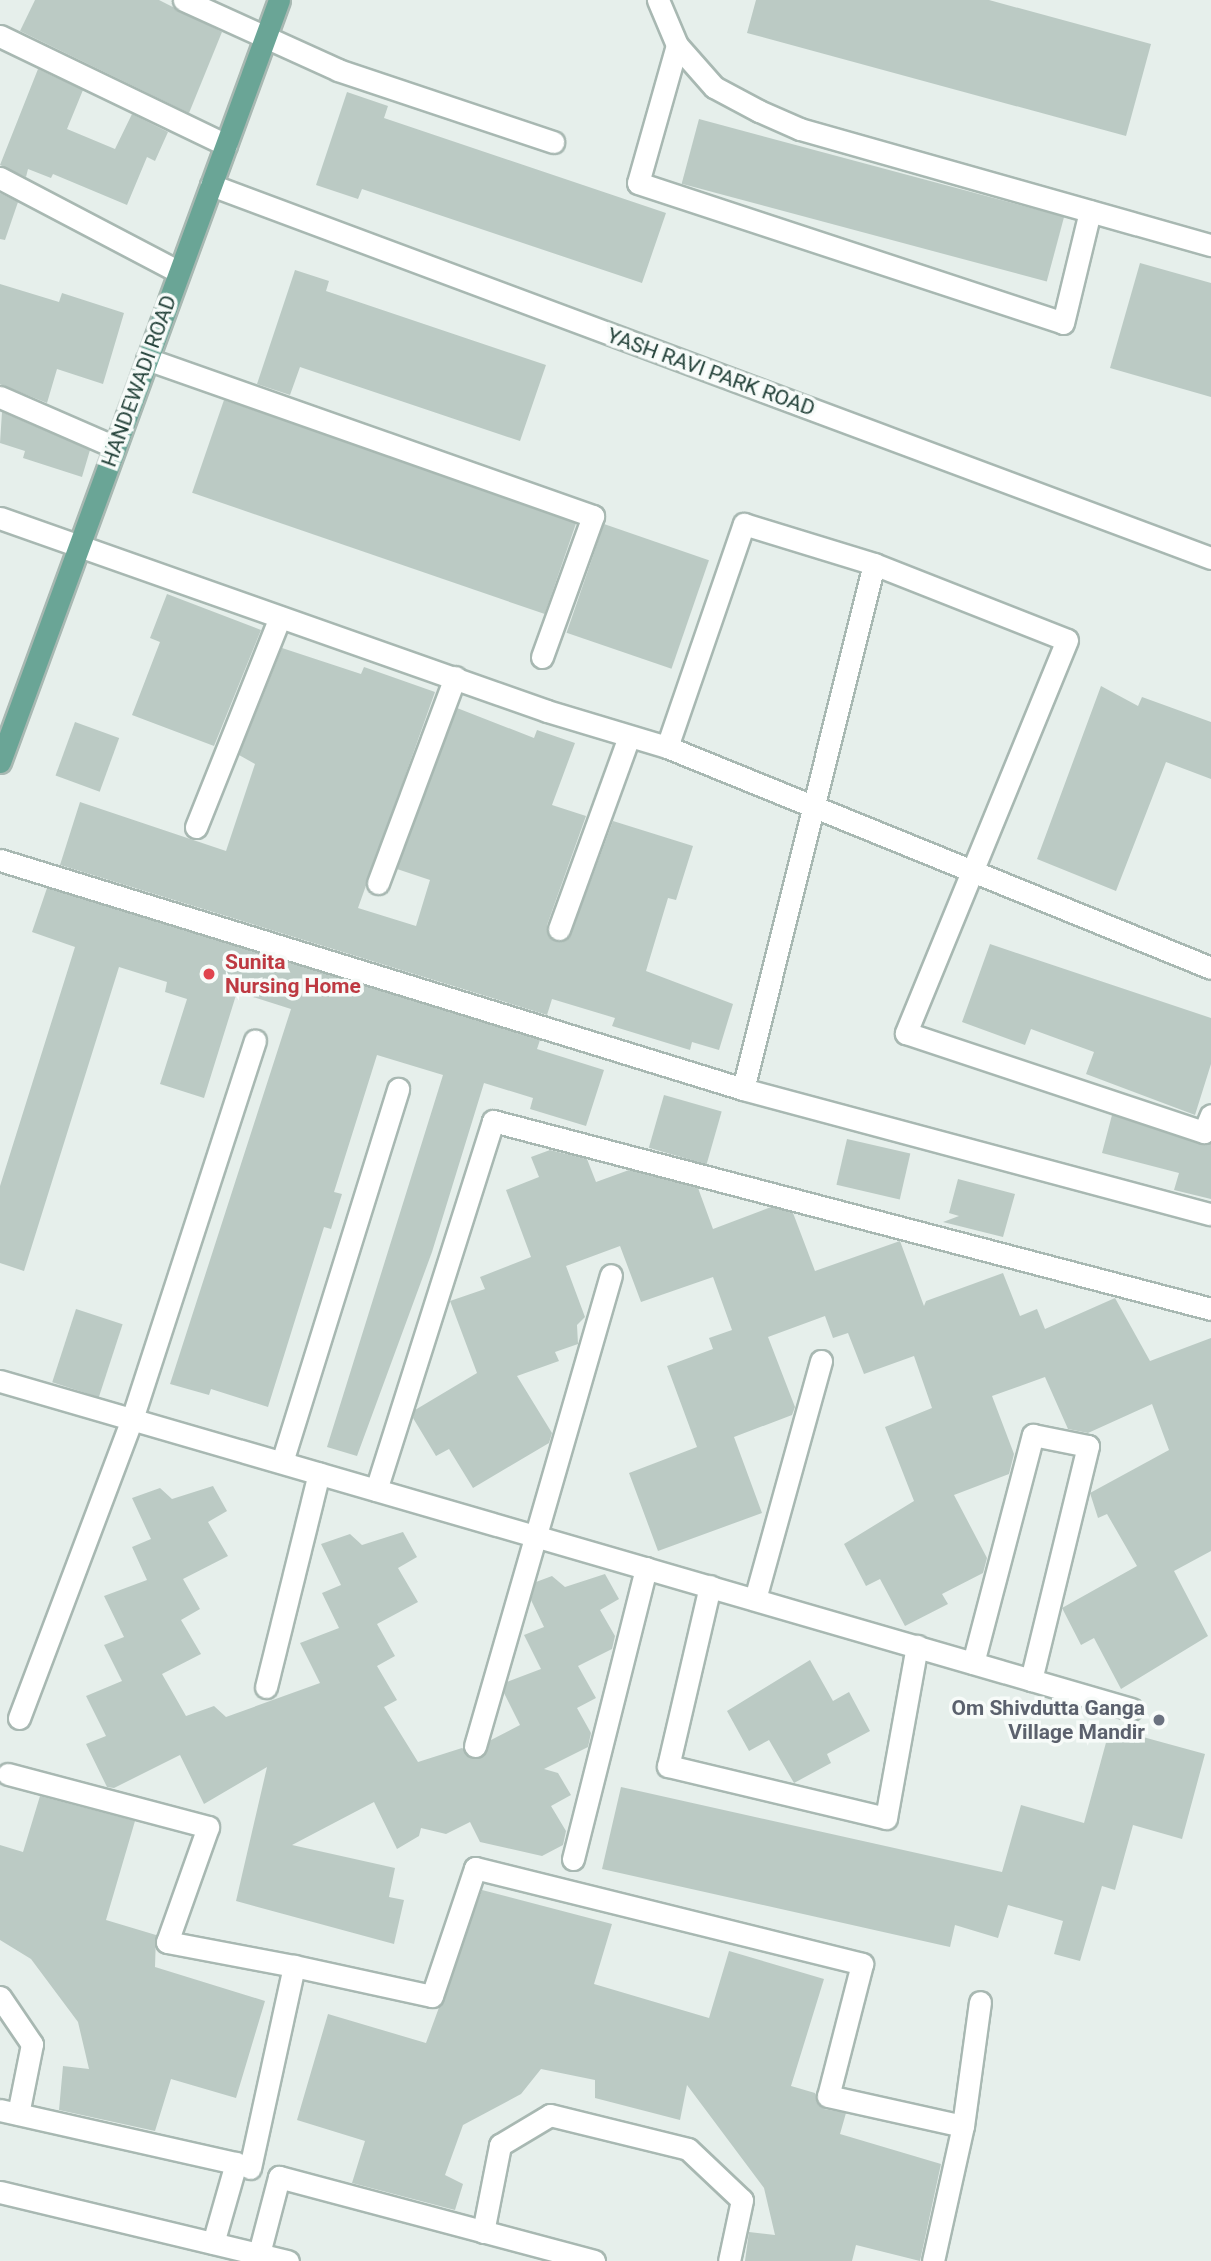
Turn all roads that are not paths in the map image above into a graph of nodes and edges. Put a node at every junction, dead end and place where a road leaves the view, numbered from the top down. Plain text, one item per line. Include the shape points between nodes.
1 (184, 0) edge
2 (279, 0) edge
3 (658, 0) edge
4 (0, 36) edge
5 (265, 37) junction
6 (677, 45) junction
7 (553, 142) dead end
8 (226, 145) junction
9 (0, 178) edge
10 (211, 185) junction
11 (1090, 211) junction
12 (1211, 245) edge
13 (179, 272) junction
14 (147, 359) junction
15 (0, 397) edge
16 (115, 447) junction
17 (0, 518) edge
18 (79, 549) junction
19 (1211, 558) edge
20 (874, 564) junction
21 (280, 617) junction
22 (542, 657) dead end
23 (455, 677) junction
24 (629, 737) junction
25 (667, 747) junction
26 (0, 762) edge
27 (812, 806) junction
28 (196, 827) dead end
29 (0, 860) edge
30 (973, 872) junction
31 (378, 883) dead end
32 (559, 929) dead end
33 (1211, 968) edge
34 (255, 1040) dead end
35 (397, 1088) dead end
36 (743, 1089) junction
37 (1211, 1115) edge
38 (1211, 1214) edge
39 (611, 1275) dead end
40 (1211, 1309) edge
41 (821, 1361) dead end
42 (0, 1381) edge
43 (132, 1419) junction
44 (282, 1462) junction
45 (319, 1473) junction
46 (376, 1490) junction
47 (532, 1535) junction
48 (646, 1568) junction
49 (710, 1586) junction
50 (755, 1599) junction
51 (917, 1646) junction
52 (973, 1663) junction
53 (1031, 1680) junction
54 (266, 1687) dead end
55 (1131, 1709) dead end
56 (19, 1718) dead end
57 (475, 1746) dead end
58 (8, 1774) dead end
59 (573, 1859) dead end
60 (294, 1966) junction
61 (0, 1997) edge
62 (980, 2002) dead end
63 (9, 2112) edge
64 (963, 2126) junction
65 (243, 2166) junction
66 (279, 2178) junction
67 (0, 2192) edge
68 (483, 2231) junction
69 (213, 2243) junction
70 (258, 2258) edge
71 (288, 2261) edge
72 (594, 2261) edge
73 (729, 2261) edge
74 (933, 2261) edge

1 - 5 street
2 - 5 main road, HANDEWADI ROAD
3 - 6 street
4 - 8 street
5 - 7 street via 338,70
5 - 8 main road, HANDEWADI ROAD
6 - 11 street via 714,87 800,129
6 - 11 street via 638,183 1063,323
8 - 10 main road, HANDEWADI ROAD
9 - 13 street
10 - 13 main road, HANDEWADI ROAD
10 - 19 street, YASH RAVI PARK ROAD
11 - 12 street
13 - 14 main road, HANDEWADI ROAD
14 - 16 main road, HANDEWADI ROAD
14 - 22 street via 593,516
15 - 16 street
16 - 18 main road, HANDEWADI ROAD
17 - 18 street
18 - 21 street
18 - 26 main road, HANDEWADI ROAD
20 - 25 street via 744,524
20 - 27 street
20 - 30 street via 1067,640
21 - 23 street
21 - 28 street
23 - 24 street
23 - 31 street
24 - 25 street
24 - 32 street
25 - 27 street
27 - 30 street
27 - 36 street
29 - 36 street
30 - 33 street
30 - 37 street via 906,1033 1204,1132
34 - 43 street
35 - 44 street
36 - 38 street
39 - 47 street
40 - 46 street via 493,1121
41 - 50 street
42 - 43 street
43 - 44 street
43 - 56 street
44 - 45 street
45 - 46 street
45 - 54 street
46 - 47 street
47 - 48 street
47 - 57 street
48 - 49 street
48 - 59 street
49 - 50 street
49 - 51 street via 668,1766 886,1818
50 - 51 street
51 - 52 street
52 - 53 street
52 - 53 street via 1033,1435 1088,1446
53 - 55 street
58 - 60 street via 208,1828 167,1942
60 - 64 street via 432,1996 475,1868 862,1964 828,2096
60 - 65 street
61 - 63 street via 32,2044
62 - 64 street
63 - 65 street
64 - 74 street
65 - 66 street
65 - 69 street
66 - 68 street
66 - 70 street
67 - 69 street
68 - 72 street
68 - 73 street via 500,2145 551,2115 688,2149 742,2200
69 - 70 street
70 - 71 street

